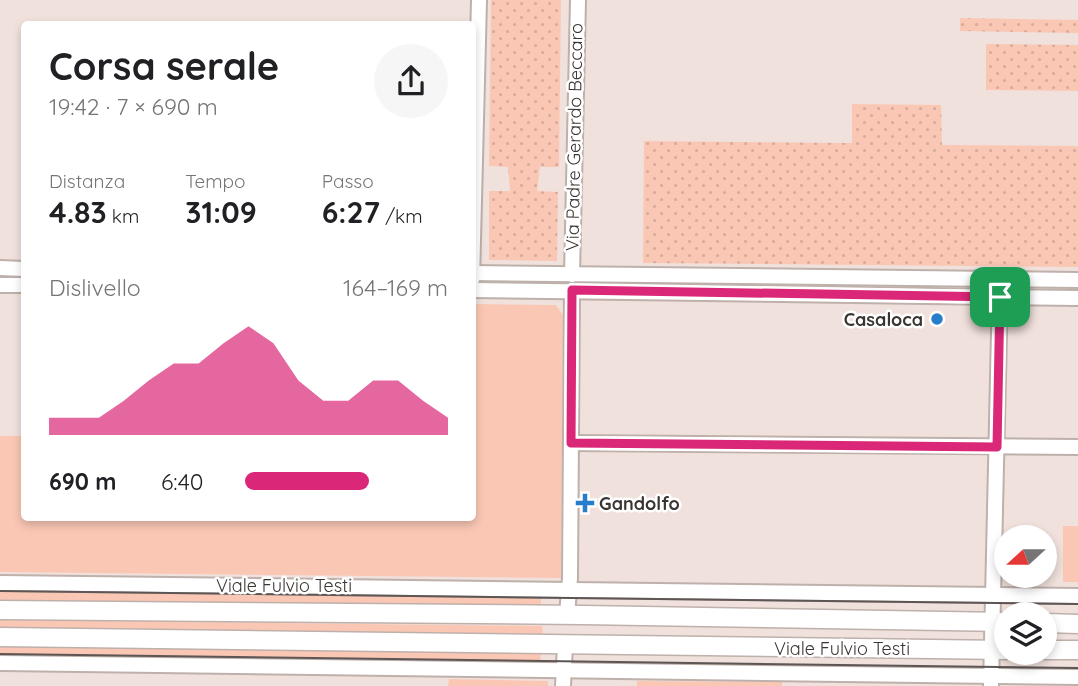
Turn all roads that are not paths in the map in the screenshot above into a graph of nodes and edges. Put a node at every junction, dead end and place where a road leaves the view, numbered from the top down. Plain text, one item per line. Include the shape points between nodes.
1 (479, 0) edge
2 (578, 0) edge
3 (476, 136) edge
4 (0, 268) edge
5 (21, 268) edge
6 (476, 273) edge
7 (572, 275) junction
8 (1000, 279) junction
9 (1078, 280) edge
10 (0, 285) edge
11 (21, 285) edge
12 (476, 290) edge
13 (572, 290) junction
14 (1000, 297) junction
15 (1078, 298) edge
16 (571, 443) junction
17 (997, 447) junction
18 (1078, 447) edge
19 (0, 583) edge
20 (568, 590) junction
21 (995, 595) junction
22 (1078, 596) edge
23 (996, 602) edge
24 (0, 610) edge
25 (567, 615) junction
26 (994, 622) edge
27 (1057, 623) edge
28 (1078, 624) edge
29 (0, 637) edge
30 (565, 645) junction
31 (994, 650) edge
32 (1057, 650) edge
33 (1078, 650) edge
34 (0, 663) edge
35 (564, 670) junction
36 (1078, 677) edge
37 (796, 679) edge
38 (992, 680) edge
39 (564, 686) edge

1 - 3 street
2 - 7 street, Via Padre Gerardo Beccaro
4 - 5 street
6 - 7 street
7 - 8 street
8 - 9 street
8 - 14 street
10 - 11 street
12 - 13 street
13 - 14 street
13 - 16 street
14 - 15 street
14 - 17 street
16 - 17 street
16 - 20 street
17 - 18 street
17 - 21 street
19 - 20 street, Viale Fulvio Testi
20 - 21 street, Viale Fulvio Testi
20 - 25 street
21 - 22 street, Viale Fulvio Testi
21 - 23 street
24 - 25 main road, Viale Fulvio Testi
25 - 26 main road, Viale Fulvio Testi
25 - 30 main road
27 - 28 main road
29 - 30 main road, Viale Fulvio Testi
30 - 31 main road, Viale Fulvio Testi
30 - 35 street
32 - 33 main road
34 - 35 street, Viale Fulvio Testi
35 - 37 street, Viale Fulvio Testi
35 - 39 street
36 - 38 street, Viale Fulvio Testi
37 - 38 street, Viale Fulvio Testi

